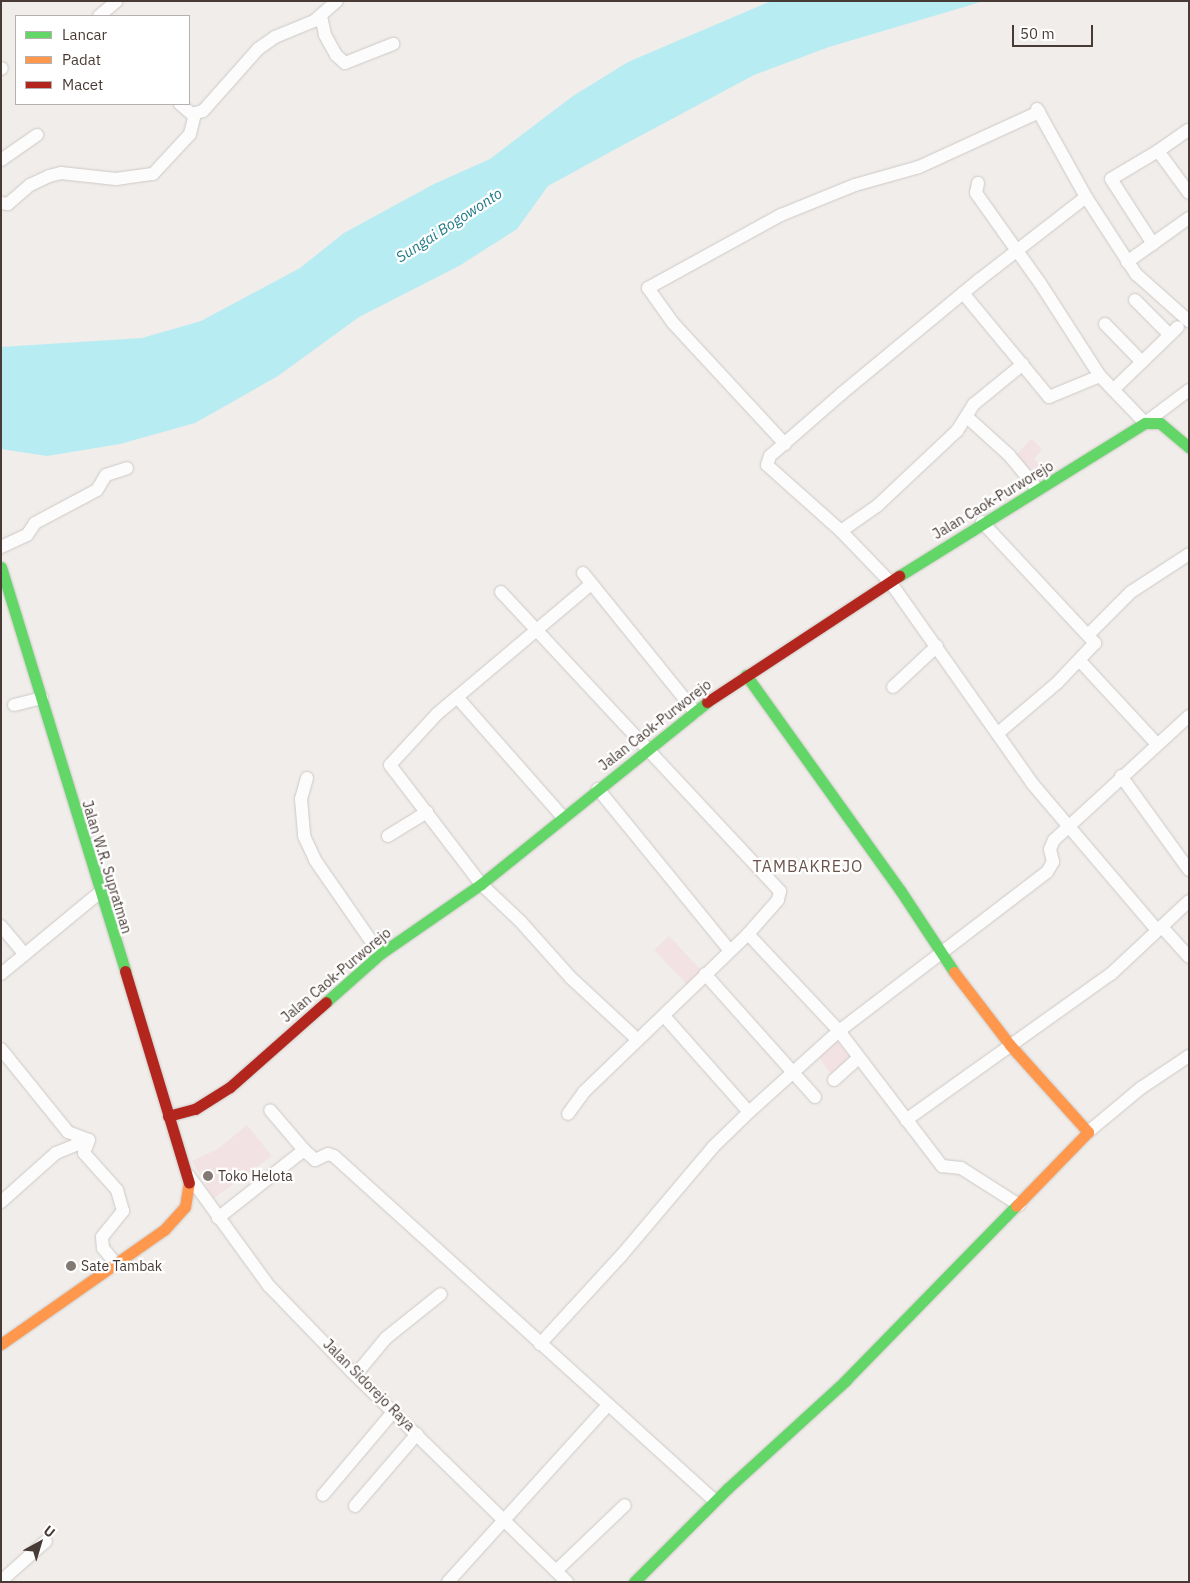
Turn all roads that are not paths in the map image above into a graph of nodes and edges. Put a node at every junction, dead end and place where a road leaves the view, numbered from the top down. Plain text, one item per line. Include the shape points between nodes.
1 (117, 1) edge
2 (338, 1) edge
3 (102, 11) edge
4 (321, 16) junction
5 (394, 44) dead end
6 (182, 105) edge
7 (195, 114) junction
8 (1188, 130) edge
9 (37, 135) dead end
10 (1158, 151) junction
11 (1, 160) edge
12 (978, 183) dead end
13 (1189, 193) edge
14 (1086, 197) junction
15 (1, 204) edge
16 (1189, 218) edge
17 (1154, 244) junction
18 (1017, 250) junction
19 (1127, 262) junction
20 (963, 293) junction
21 (1135, 300) dead end
22 (1105, 324) dead end
23 (1179, 328) edge
24 (1142, 362) junction
25 (1023, 364) junction
26 (1100, 376) junction
27 (1115, 388) junction
28 (1189, 390) edge
29 (967, 417) junction
30 (1145, 423) junction
31 (785, 444) junction
32 (1189, 447) edge
33 (127, 468) dead end
34 (1038, 490) junction
35 (982, 522) junction
36 (841, 531) junction
37 (1, 548) edge
38 (1189, 554) edge
39 (1, 567) edge
40 (583, 574) dead end
41 (891, 583) junction
42 (590, 585) junction
43 (5, 587) edge
44 (501, 592) dead end
45 (538, 629) junction
46 (1088, 635) junction
47 (937, 646) junction
48 (1080, 660) junction
49 (746, 675) junction
50 (893, 686) dead end
51 (457, 697) junction
52 (42, 698) junction
53 (14, 705) dead end
54 (695, 712) junction
55 (1189, 716) edge
56 (998, 733) junction
57 (1156, 743) junction
58 (647, 751) junction
59 (1121, 776) junction
60 (307, 778) dead end
61 (598, 789) junction
62 (427, 812) junction
63 (562, 816) junction
64 (1069, 826) junction
65 (388, 836) dead end
66 (1189, 870) edge
67 (481, 884) junction
68 (99, 893) junction
69 (1189, 901) edge
70 (1, 926) edge
71 (1160, 928) junction
72 (748, 934) junction
73 (730, 951) junction
74 (941, 952) junction
75 (24, 953) junction
76 (380, 954) junction
77 (1189, 957) edge
78 (1, 974) edge
79 (705, 974) junction
80 (664, 1016) junction
81 (838, 1032) junction
82 (638, 1040) junction
83 (1010, 1045) junction
84 (1, 1048) edge
85 (1189, 1056) edge
86 (857, 1059) junction
87 (793, 1070) junction
88 (834, 1080) dead end
89 (815, 1097) dead end
90 (270, 1110) dead end
91 (748, 1112) junction
92 (568, 1114) dead end
93 (168, 1116) junction
94 (906, 1120) junction
95 (1088, 1132) junction
96 (89, 1140) junction
97 (304, 1150) junction
98 (188, 1174) junction
99 (1, 1202) edge
100 (1019, 1205) junction
101 (218, 1218) junction
102 (116, 1264) junction
103 (442, 1294) dead end
104 (1, 1344) edge
105 (540, 1344) junction
106 (357, 1373) junction
107 (608, 1405) junction
108 (394, 1411) junction
109 (417, 1434) junction
110 (323, 1495) dead end
111 (715, 1502) junction
112 (626, 1504) dead end
113 (355, 1506) dead end
114 (506, 1520) junction
115 (46, 1540) dead end
116 (556, 1571) junction
117 (1, 1580) edge
118 (448, 1582) edge
119 (567, 1582) edge
120 (634, 1582) edge

1 - 3 street
2 - 4 street
4 - 5 street via 325,35 345,64
4 - 7 street via 258,49 213,100
6 - 7 street
7 - 15 street via 190,134 153,174 116,179 61,173 30,185 8,204
8 - 10 street
9 - 11 street
10 - 13 street
10 - 17 street via 1111,179
12 - 18 street via 976,193
14 - 18 street
14 - 19 street
14 - 31 street via 1038,110 920,167 855,186 781,216 648,288 673,323
16 - 17 street
17 - 19 street
18 - 20 street
18 - 26 street
19 - 23 street
20 - 25 street
20 - 31 street
21 - 23 street
22 - 24 street
23 - 24 street
24 - 27 street
25 - 26 street via 1049,397
25 - 29 street via 974,404
26 - 27 street
27 - 30 street
28 - 30 street
29 - 34 street via 1009,455
29 - 36 street via 883,500
30 - 32 street via 1160,423
30 - 34 street, Jalan Caok-Purworejo
31 - 36 street via 768,460 771,471
33 - 37 street via 106,475 97,490 35,523 27,535
34 - 35 street, Jalan Caok-Purworejo
35 - 41 street, Jalan Caok-Purworejo
35 - 46 street
36 - 41 street
38 - 46 street via 1131,592
39 - 43 street, Jalan W.R. Supratman
40 - 42 street
41 - 47 street
41 - 49 street, Jalan Caok-Purworejo
42 - 45 street
42 - 54 street
43 - 52 street, Jalan W.R. Supratman
44 - 45 street
45 - 51 street
45 - 58 street
46 - 48 street via 1095,643
47 - 50 street
47 - 56 street
48 - 56 street
48 - 57 street
49 - 54 street, Jalan Caok-Purworejo
49 - 74 street
51 - 62 street via 390,765
51 - 63 street
52 - 53 street
52 - 68 street, Jalan W.R. Supratman
54 - 58 street, Jalan Caok-Purworejo
55 - 57 street
56 - 64 street via 1032,783
57 - 59 street
58 - 61 street, Jalan Caok-Purworejo
58 - 72 street via 780,891 778,900
59 - 64 street
59 - 66 street
60 - 76 street via 301,799 304,836 315,860
61 - 63 street, Jalan Caok-Purworejo
61 - 73 street
62 - 65 street
62 - 67 street
63 - 67 street, Jalan Caok-Purworejo
64 - 71 street
64 - 74 street via 1051,844 1053,862 1047,872
67 - 76 street, Jalan Caok-Purworejo
67 - 82 street via 571,978
68 - 75 street
68 - 93 street, Jalan W.R. Supratman
69 - 71 street
70 - 75 street
71 - 77 street
71 - 83 street via 1111,974
72 - 73 street
72 - 81 street
73 - 79 street
74 - 81 street
74 - 83 street
75 - 78 street
76 - 93 street, Jalan Caok-Purworejo via 230,1087 195,1109
79 - 80 street
79 - 87 street
80 - 82 street
80 - 91 street
81 - 86 street
81 - 87 street
82 - 92 street via 584,1092
83 - 94 street
83 - 95 street
84 - 96 street via 68,1132
85 - 95 street via 1141,1088
86 - 88 street
86 - 94 street
87 - 89 street
87 - 91 street
90 - 97 street
91 - 105 street via 713,1147 621,1256
93 - 98 street, Jalan W.R. Supratman
94 - 100 street via 942,1166 961,1168
95 - 100 street
96 - 99 street via 56,1153
96 - 102 street via 84,1153 117,1190 124,1204 121,1214 102,1237 103,1248
97 - 101 street
97 - 105 street via 315,1160 328,1154 334,1156
98 - 101 street, Jalan Sidorejo Raya
98 - 102 street via 188,1198 176,1217 164,1230
100 - 111 street via 845,1381 800,1419
101 - 106 street, Jalan Sidorejo Raya via 263,1279
102 - 104 street
103 - 106 street via 386,1338
105 - 107 street
106 - 108 street, Jalan Sidorejo Raya
107 - 111 street
107 - 114 street
108 - 109 street, Jalan Sidorejo Raya
108 - 110 street
109 - 113 street
109 - 114 street, Jalan Sidorejo Raya
111 - 120 street
112 - 116 street
114 - 116 street, Jalan Sidorejo Raya
114 - 118 street
115 - 117 street
116 - 119 street, Jalan Sidorejo Raya

